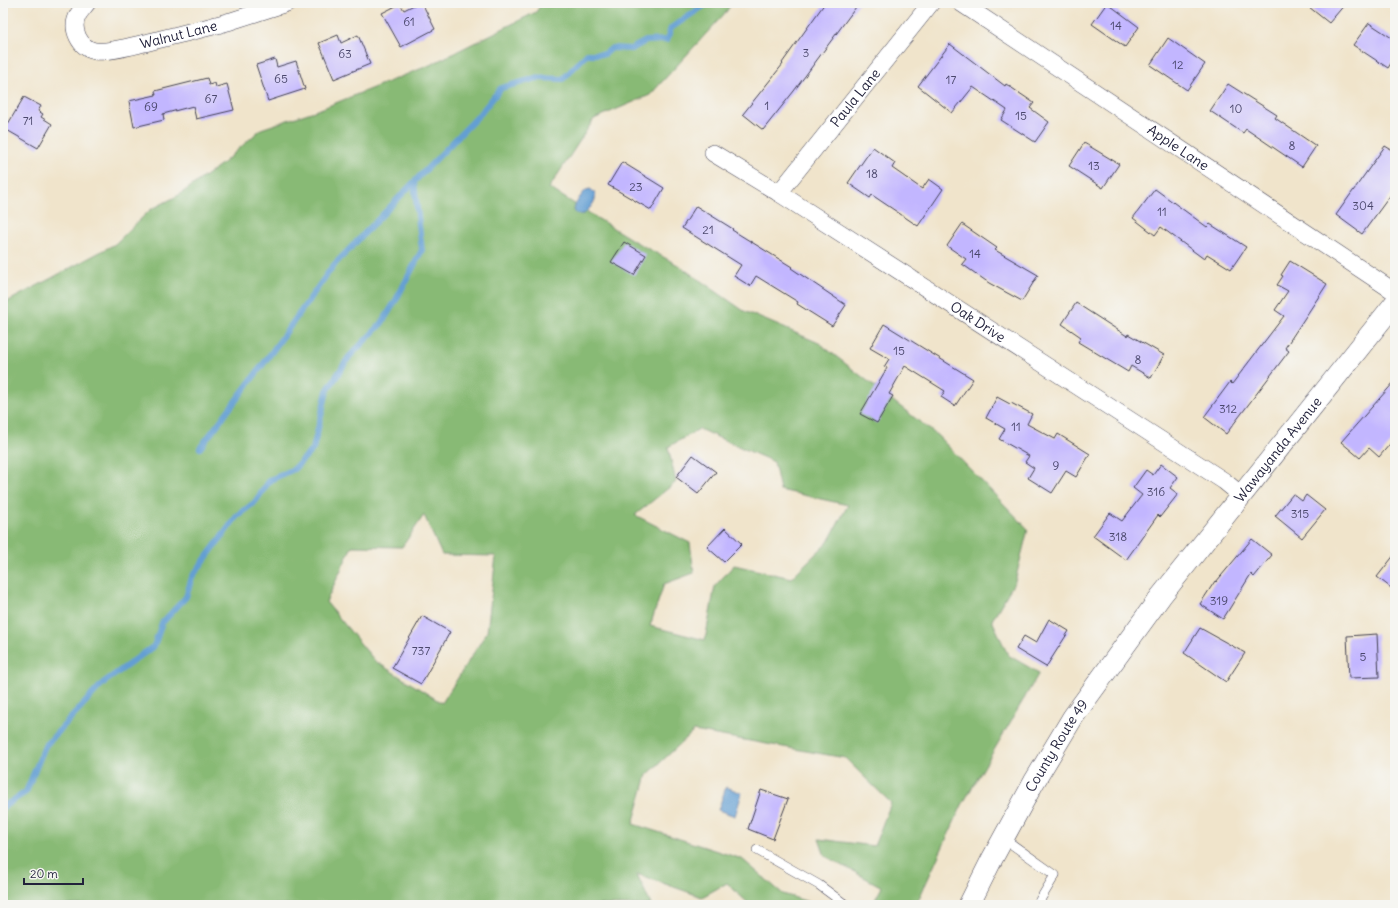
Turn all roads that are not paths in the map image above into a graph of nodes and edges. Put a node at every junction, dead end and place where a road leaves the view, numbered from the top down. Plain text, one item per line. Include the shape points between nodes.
1 (87, 3) edge
2 (287, 3) edge
3 (930, 3) edge
4 (961, 3) edge
5 (713, 153) dead end
6 (779, 193) junction
7 (1395, 292) edge
8 (1395, 303) edge
9 (1241, 495) junction
10 (1161, 596) joint
11 (1003, 838) junction
12 (757, 850) dead end
13 (846, 905) edge
14 (970, 905) edge
15 (1037, 905) edge

1 - 2 street, Walnut Lane via 77,16 76,34 86,48 94,51 136,45 231,21
3 - 6 street, Paula Lane
4 - 7 street, Apple Lane
5 - 6 street, Oak Drive
6 - 9 street, Oak Drive via 1224,481
8 - 9 street, Wawayanda Avenue
9 - 10 street, Wawayanda Avenue
10 - 11 street, County Route 49 via 1073,717
11 - 14 street, County Route 49
11 - 15 lane via 1055,875
12 - 13 lane via 819,885

